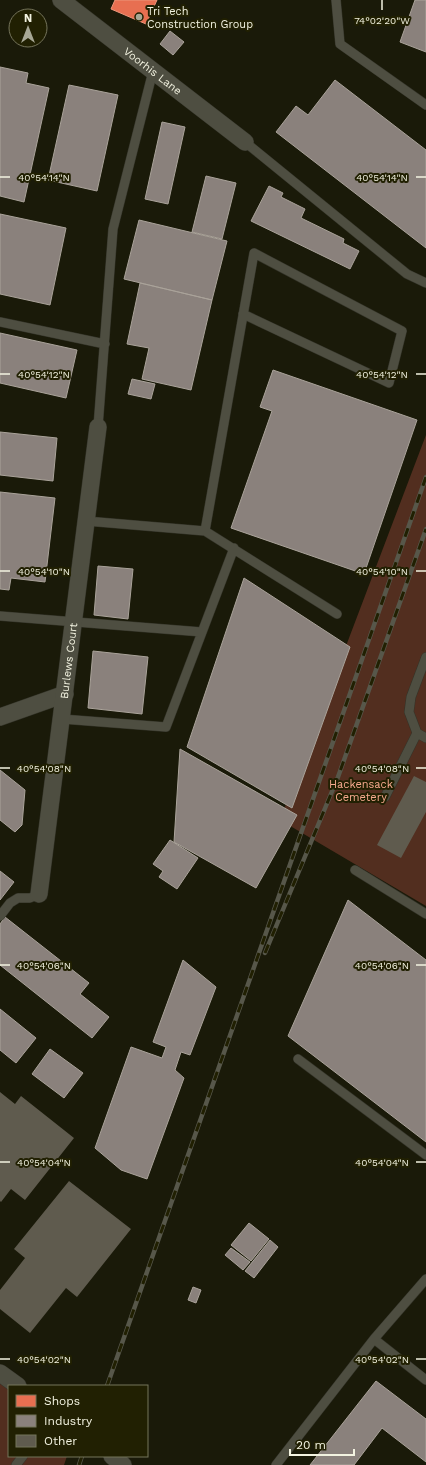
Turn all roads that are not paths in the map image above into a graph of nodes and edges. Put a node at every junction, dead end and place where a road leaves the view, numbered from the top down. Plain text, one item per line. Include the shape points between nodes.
1 (60, 0) edge
2 (336, 0) edge
3 (153, 71) junction
4 (426, 105) edge
5 (245, 142) joint
6 (426, 283) edge
7 (243, 314) junction
8 (0, 322) edge
9 (104, 344) junction
10 (98, 427) joint
11 (86, 521) junction
12 (205, 531) junction
13 (234, 548) junction
14 (337, 614) dead end
15 (0, 616) edge
16 (74, 621) junction
17 (202, 632) junction
18 (426, 657) edge
19 (65, 694) junction
20 (0, 717) edge
21 (62, 718) junction
22 (417, 733) junction
23 (426, 738) edge
24 (385, 797) dead end
25 (355, 870) dead end
26 (39, 894) joint
27 (426, 914) edge
28 (0, 916) edge
29 (298, 1059) dead end
30 (426, 1155) edge
31 (426, 1279) edge
32 (374, 1339) junction
33 (0, 1373) edge
34 (426, 1380) edge
35 (17, 1385) edge
36 (22, 1457) edge
37 (113, 1457) edge
38 (16, 1465) edge
39 (124, 1465) edge
40 (276, 1465) edge

1 - 3 street, Voorhis Lane
2 - 4 lane via 340,44
3 - 5 street, Voorhis Lane
3 - 9 lane via 113,229
5 - 6 lane via 407,274
7 - 7 lane via 254,253 402,331 389,383
7 - 12 lane
8 - 9 lane
9 - 10 lane
10 - 11 street, Burlews Court
11 - 12 lane
11 - 16 street, Burlews Court
12 - 13 lane
13 - 14 lane
13 - 17 lane
15 - 16 lane
16 - 17 lane
16 - 19 street, Burlews Court
17 - 21 lane via 166,727
18 - 22 lane via 409,712
19 - 20 street
19 - 21 street, Burlews Court
21 - 26 street, Burlews Court
22 - 23 lane
22 - 24 lane
25 - 27 lane
26 - 28 lane via 30,898 18,898 10,903
29 - 30 lane
31 - 32 lane
32 - 34 lane
32 - 40 lane
33 - 35 street
36 - 38 lane
37 - 39 street

